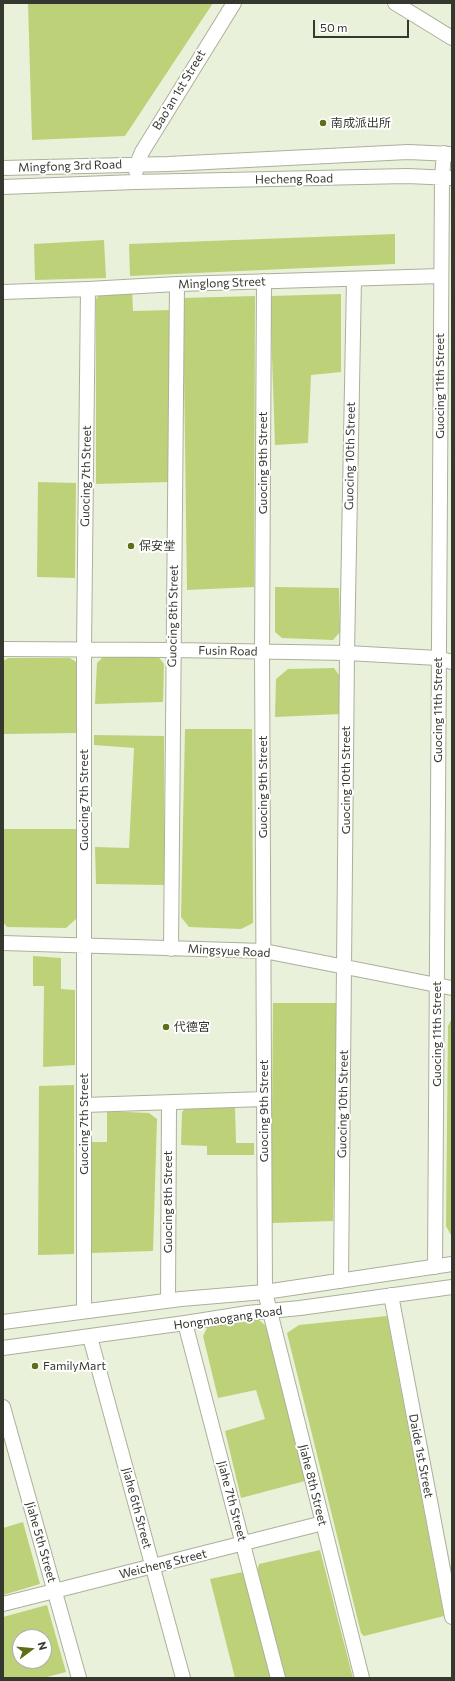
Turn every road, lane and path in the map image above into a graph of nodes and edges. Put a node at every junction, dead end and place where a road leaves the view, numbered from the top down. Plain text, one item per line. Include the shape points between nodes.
1 (234, 3) edge
2 (396, 3) edge
3 (452, 38) edge
4 (448, 154) edge
5 (137, 164) junction
6 (3, 168) edge
7 (447, 178) edge
8 (135, 182) junction
9 (3, 187) edge
10 (441, 276) junction
11 (354, 279) junction
12 (264, 281) junction
13 (177, 284) junction
14 (88, 289) junction
15 (3, 292) edge
16 (3, 649) edge
17 (84, 650) junction
18 (173, 650) junction
19 (262, 652) junction
20 (346, 654) junction
21 (445, 660) edge
22 (3, 943) edge
23 (84, 945) junction
24 (171, 948) junction
25 (264, 951) junction
26 (344, 966) junction
27 (437, 985) junction
28 (452, 988) edge
29 (264, 1099) junction
30 (169, 1103) junction
31 (84, 1105) junction
32 (452, 1264) edge
33 (435, 1267) junction
34 (341, 1281) junction
35 (452, 1286) edge
36 (265, 1292) junction
37 (391, 1295) junction
38 (168, 1300) junction
39 (84, 1311) junction
40 (269, 1311) junction
41 (3, 1322) edge
42 (185, 1323) junction
43 (90, 1337) junction
44 (3, 1348) edge
45 (3, 1407) edge
46 (323, 1523) junction
47 (243, 1544) junction
48 (153, 1566) junction
49 (55, 1591) junction
50 (3, 1604) edge
51 (452, 1617) edge
52 (79, 1678) edge
53 (183, 1678) edge
54 (278, 1678) edge
55 (362, 1678) edge

1 - 5 street, Bao'an 1st Street
2 - 3 street
4 - 5 street, Hecheng Road via 408,152
4 - 7 street, Guocing 11th Street
5 - 6 street, Mingfong 3rd Road
5 - 8 street, Bao'an 1st Street
7 - 8 street, Hecheng Road via 400,176
7 - 10 street, Guocing 11th Street
8 - 9 street, Mingfong 3rd Road
10 - 11 street, Minglong Street
10 - 21 street, Guocing 11th Street
11 - 12 street, Minglong Street
11 - 20 street, Guocing 10th Street
12 - 13 street, Minglong Street
12 - 19 street, Guocing 9th Street
13 - 14 street, Minglong Street
13 - 18 street, Guocing 8th Street
14 - 15 street, Minglong Street
14 - 17 street, Guocing 7th Street
16 - 17 street, Fusin Road
17 - 18 street, Fusin Road
17 - 23 street, Guocing 7th Street
18 - 19 street, Fusin Road
18 - 24 street, Guocing 8th Street
19 - 20 street, Fusin Road
19 - 25 street, Guocing 9th Street
20 - 21 street, Fusin Road
20 - 26 street, Guocing 10th Street
21 - 27 street, Guocing 11th Street
22 - 23 street, Mingsyue Road
23 - 24 street, Mingsyue Road
23 - 31 street, Guocing 7th Street
24 - 25 street, Mingsyue Road
25 - 26 street, Mingsyue Road
25 - 29 street, Guocing 9th Street
26 - 27 street, Mingsyue Road
26 - 34 street, Guocing 10th Street
27 - 28 street, Mingsyue Road
27 - 33 street, Guocing 11th Street
29 - 30 street
29 - 36 street, Guocing 9th Street
30 - 31 street
30 - 38 street, Guocing 8th Street
31 - 39 street, Guocing 7th Street
32 - 33 street, Hongmaogang Road
33 - 34 street, Hongmaogang Road
34 - 36 street, Hongmaogang Road
35 - 37 street, Hongmaogang Road
36 - 38 street, Hongmaogang Road
36 - 40 street, Jiahe 8th Street
37 - 40 street, Hongmaogang Road
37 - 51 street, Daide 1st Street
38 - 39 street, Hongmaogang Road
39 - 41 street, Hongmaogang Road
40 - 42 street, Hongmaogang Road
40 - 46 street, Jiahe 8th Street
42 - 43 street, Hongmaogang Road
42 - 47 street, Jiahe 7th Street
43 - 44 street, Hongmaogang Road
43 - 48 street, Jiahe 6th Street
45 - 49 street, Jiahe 5th Street
46 - 47 street, Weicheng Street
46 - 55 street, Jiahe 8th Street
47 - 48 street, Weicheng Street
47 - 54 street, Jiahe 7th Street
48 - 49 street, Weicheng Street
48 - 53 street, Jiahe 6th Street
49 - 50 street, Weicheng Street
49 - 52 street, Jiahe 5th Street

